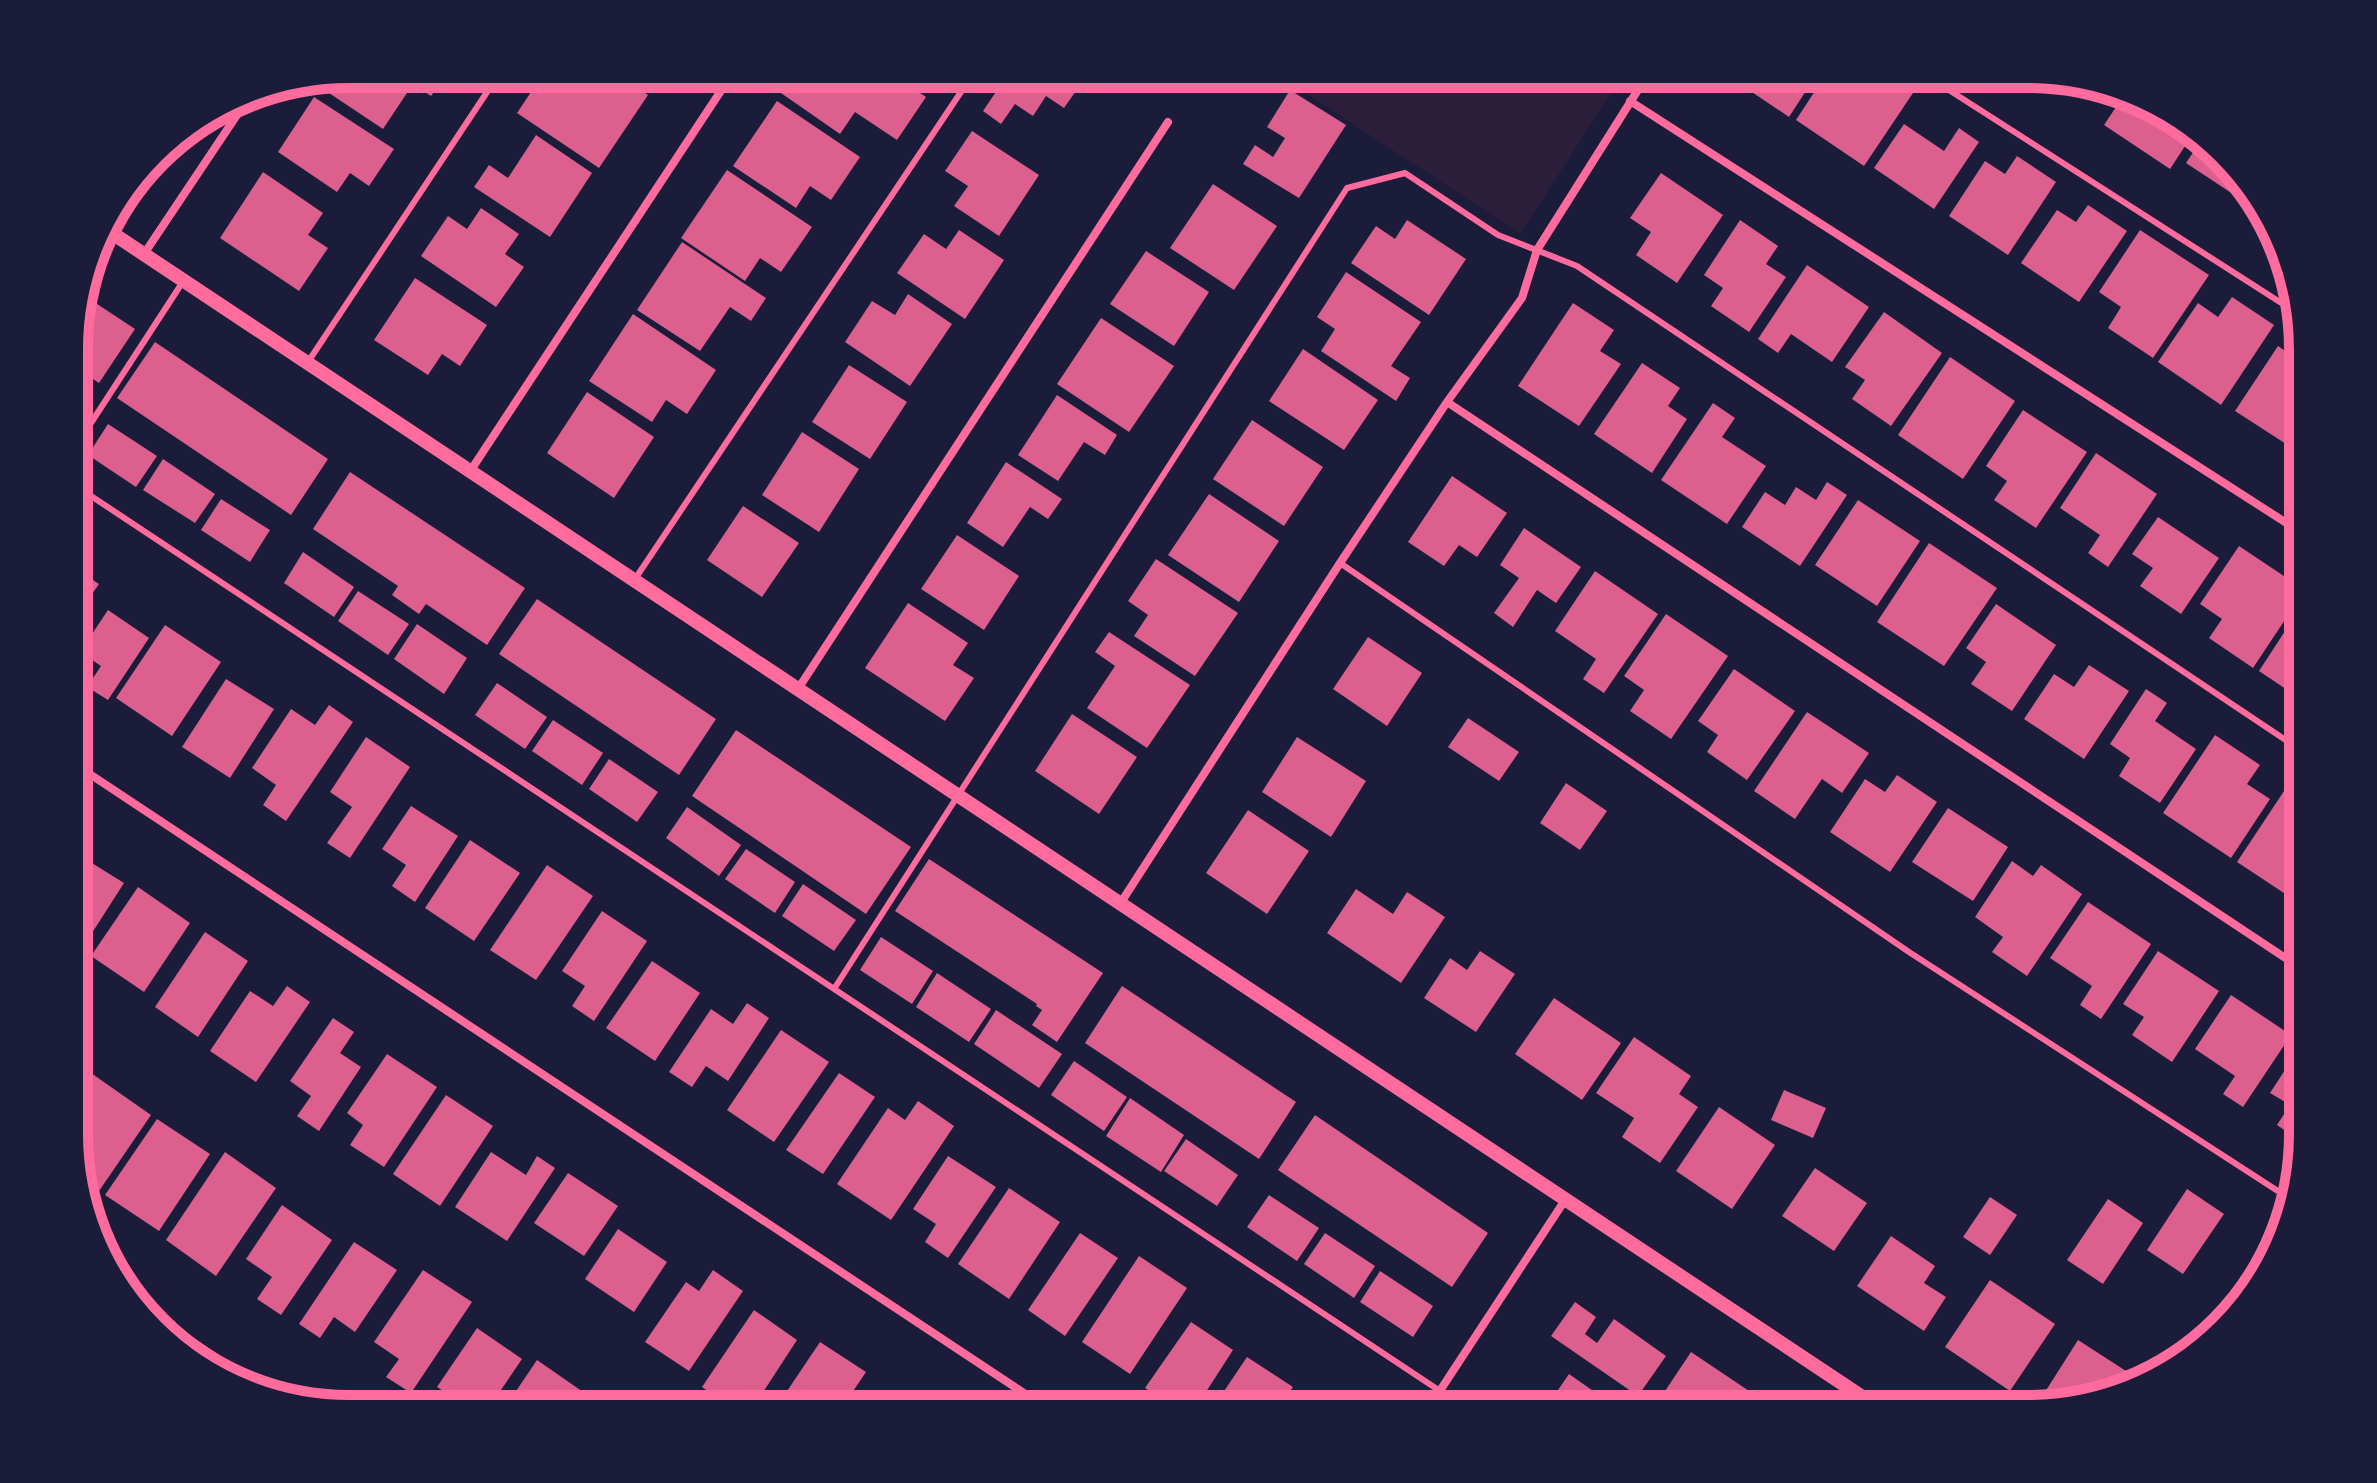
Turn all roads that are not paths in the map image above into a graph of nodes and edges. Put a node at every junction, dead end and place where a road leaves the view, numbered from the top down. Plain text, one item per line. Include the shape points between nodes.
1 (490, 88) edge
2 (723, 88) edge
3 (964, 88) edge
4 (1639, 88) edge
5 (1946, 88) edge
6 (1630, 101) junction
7 (238, 113) edge
8 (1168, 122) dead end
9 (115, 235) edge
10 (1537, 250) junction
11 (144, 254) junction
12 (184, 280) junction
13 (2285, 305) edge
14 (308, 362) junction
15 (1447, 402) junction
16 (88, 428) edge
17 (471, 470) junction
18 (88, 494) edge
19 (2288, 524) edge
20 (1340, 563) junction
21 (634, 580) junction
22 (798, 689) junction
23 (2288, 742) edge
24 (88, 773) edge
25 (957, 797) junction
26 (1120, 904) junction
27 (2288, 960) edge
28 (834, 989) junction
29 (2282, 1194) edge
30 (1565, 1200) junction
31 (185, 1336) edge
32 (220, 1360) edge
33 (1440, 1391) junction
34 (1853, 1391) junction
35 (1438, 1394) edge
36 (1851, 1394) edge
37 (1858, 1394) edge
38 (1026, 1395) edge

1 - 14 lane
2 - 17 street
3 - 21 lane
4 - 6 street
5 - 13 lane
6 - 10 street
6 - 19 street
7 - 11 street
8 - 22 street
9 - 11 street
10 - 15 street via 1522,298
10 - 23 lane via 1577,266
10 - 25 lane via 1498,235 1405,173 1347,188
11 - 12 street
12 - 14 street
12 - 16 lane
14 - 17 street
15 - 20 street
15 - 27 street
17 - 21 street
18 - 28 lane
20 - 26 street
20 - 29 lane via 1909,952
21 - 22 street
22 - 25 street
24 - 38 street
25 - 26 street
25 - 28 lane
26 - 30 street
28 - 33 lane
30 - 33 street
30 - 34 street
31 - 32 street
33 - 35 street
34 - 36 street
34 - 37 street

